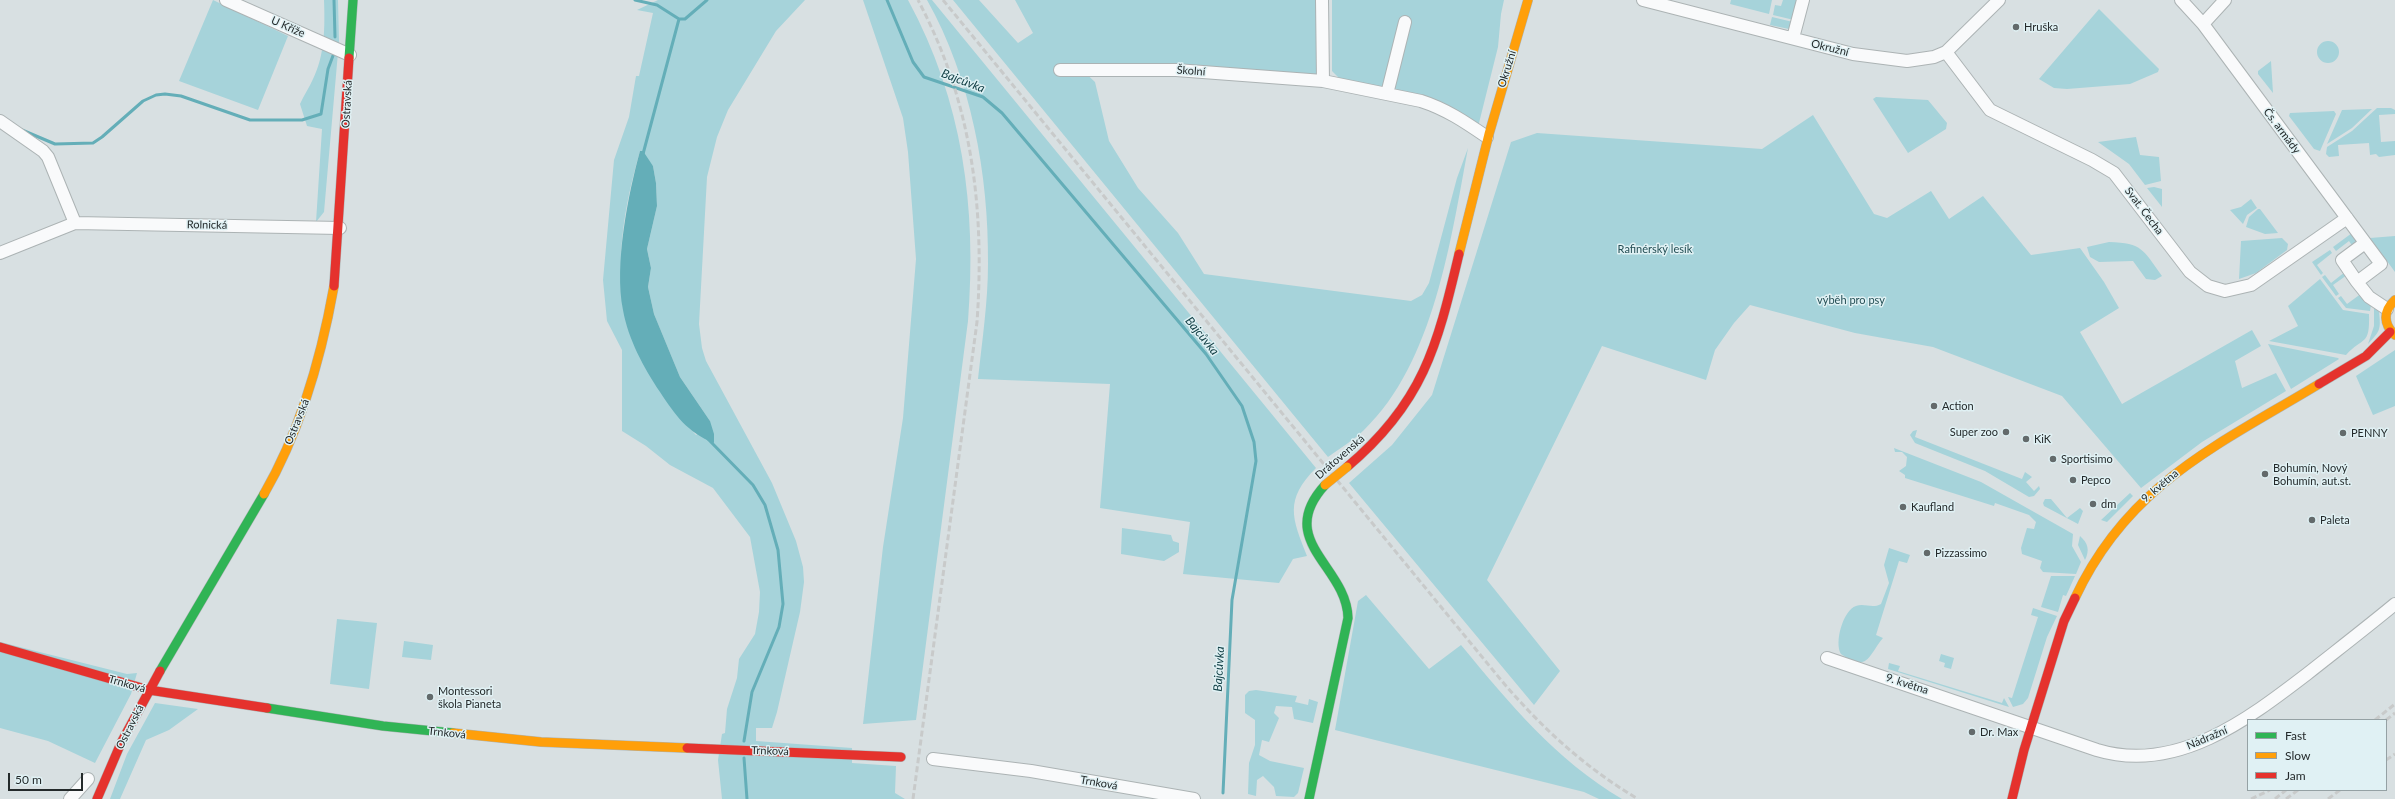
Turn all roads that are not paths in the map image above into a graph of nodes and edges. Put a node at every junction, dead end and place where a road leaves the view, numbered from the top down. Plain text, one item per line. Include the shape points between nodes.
1 (226, 0) edge
2 (353, 0) edge
3 (1322, 0) edge
4 (1528, 0) edge
5 (1643, 0) edge
6 (1803, 0) edge
7 (1998, 0) edge
8 (2181, 0) edge
9 (2224, 0) edge
10 (1406, 22) dead end
11 (2203, 24) junction
12 (1793, 38) junction
13 (1946, 52) junction
14 (350, 55) junction
15 (1060, 70) dead end
16 (1323, 81) junction
17 (1387, 94) junction
18 (0, 121) edge
19 (1487, 137) junction
20 (2347, 218) junction
21 (75, 222) junction
22 (340, 228) junction
23 (2365, 243) junction
24 (0, 253) edge
25 (2357, 282) junction
26 (2395, 300) edge
27 (2387, 309) junction
28 (2393, 334) edge
29 (2395, 604) edge
30 (0, 647) edge
31 (1827, 658) dead end
32 (149, 690) junction
33 (2031, 727) junction
34 (902, 756) dead end
35 (933, 759) dead end
36 (88, 779) dead end
37 (70, 799) edge
38 (97, 799) edge
39 (1194, 799) edge
40 (1309, 799) edge
41 (2012, 799) edge

1 - 14 street, U Kříže
2 - 14 street, Ostravská
3 - 16 street
4 - 19 street, Okružní
5 - 12 street, Okružní
6 - 12 street
7 - 13 street, Okružní
8 - 11 street, Čs. armády
9 - 11 street
10 - 17 street
11 - 20 street, Čs. armády
12 - 13 street, Okružní via 1853,54 1895,61 1921,60
13 - 20 street, Svat. Čecha via 1990,110 2114,173 2190,272 2208,286 2225,291 2251,285
14 - 22 street, Ostravská
15 - 16 street, Školní via 1176,70
16 - 17 street, Školní
17 - 19 street, Školní via 1421,101 1448,111
18 - 21 street via 48,156
19 - 40 street, Drátovenská, bridge via 1437,334 1425,370 1411,397 1389,427 1325,486 1310,504 1307,527 1314,548 1342,589 1348,604 1348,618
20 - 23 street, Čs. armády
21 - 22 street, Rolnická
21 - 24 street, Rolnická
22 - 32 street, Ostravská via 328,319 315,373 298,422 257,507
23 - 25 street via 2342,260
23 - 25 street, Čs. armády via 2381,264
25 - 27 street via 2369,297
26 - 27 street
27 - 28 street via 2385,321
28 - 33 street, 9. května via 2366,356 2197,457 2158,486 2126,517 2100,551 2072,601
29 - 33 street, Nádražní via 2269,703 2222,733 2188,747 2156,755 2122,757
30 - 32 street, Trnková
31 - 33 street, 9. května
32 - 34 street, Trnková via 383,726 541,742
32 - 38 street, Ostravská via 121,743
33 - 41 street, 9. května
35 - 39 street, Trnková
36 - 37 street

